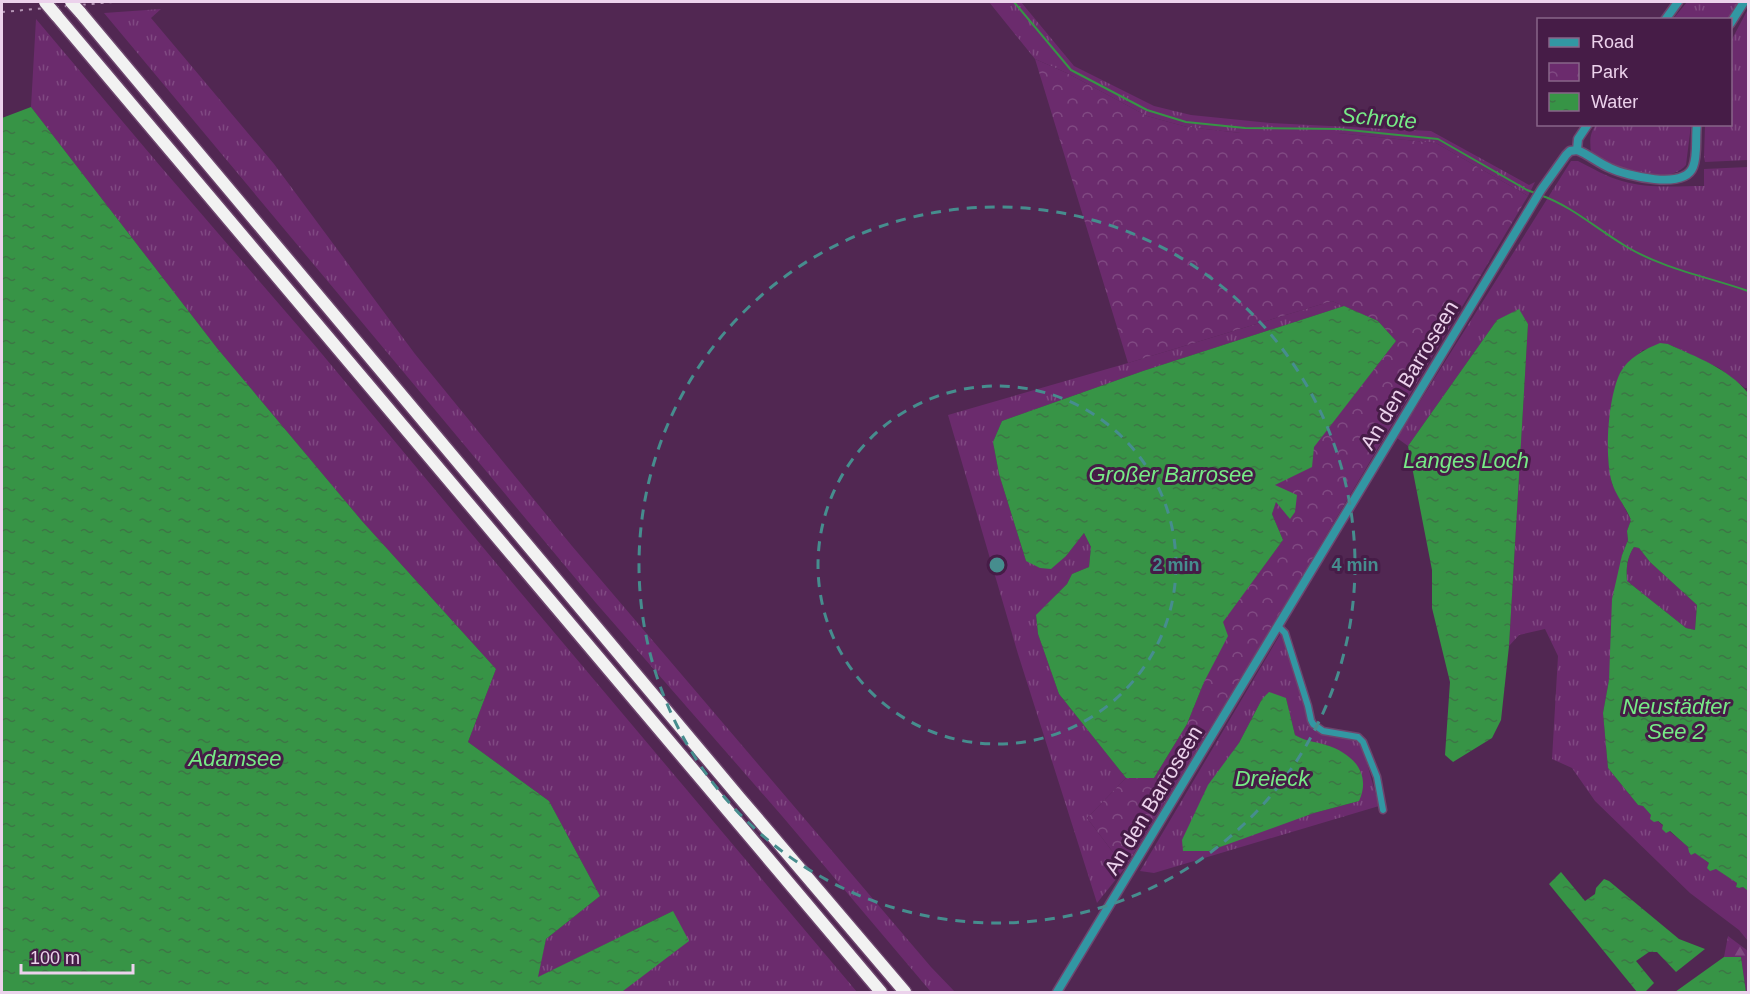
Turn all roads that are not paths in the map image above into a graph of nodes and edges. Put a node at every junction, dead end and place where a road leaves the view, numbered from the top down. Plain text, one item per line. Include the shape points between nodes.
1 (45, 2) edge
2 (72, 2) edge
3 (1678, 2) edge
4 (1744, 2) edge
5 (1666, 18) edge
6 (1732, 22) edge
7 (1587, 126) edge
8 (1697, 126) edge
9 (1577, 150) junction
10 (1278, 626) junction
11 (1383, 810) dead end
12 (880, 993) edge
13 (905, 993) edge
14 (1058, 993) edge

1 - 12 highway, bridge
2 - 13 highway, bridge
3 - 5 street
4 - 6 street
7 - 9 street via 1578,139
8 - 9 street via 1694,164 1681,178 1624,174
9 - 10 street, An den Barroseen via 1566,155 1542,190
10 - 11 street via 1285,633 1313,724 1323,731 1358,737 1363,742 1377,777
10 - 14 street, An den Barroseen

